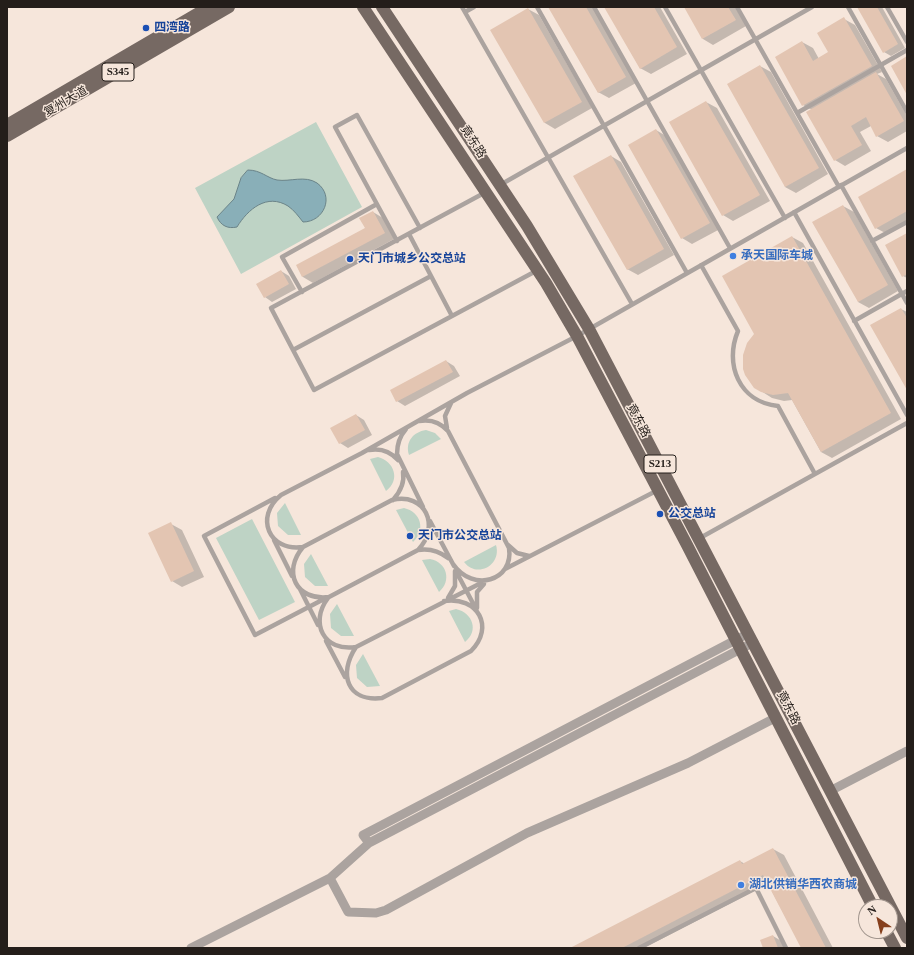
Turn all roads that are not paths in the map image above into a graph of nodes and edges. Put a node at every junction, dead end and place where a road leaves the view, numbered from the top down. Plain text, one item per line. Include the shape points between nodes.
1 (209, 7) edge
2 (229, 7) edge
3 (363, 7) edge
4 (382, 7) edge
5 (462, 7) edge
6 (474, 7) edge
7 (537, 7) edge
8 (594, 7) edge
9 (665, 7) edge
10 (737, 7) edge
11 (812, 7) edge
12 (848, 7) edge
13 (887, 7) edge
14 (465, 12) junction
15 (755, 40) junction
16 (907, 42) edge
17 (907, 50) edge
18 (881, 65) junction
19 (701, 70) junction
20 (647, 101) junction
21 (907, 112) edge
22 (797, 113) junction
23 (7, 125) edge
24 (604, 125) junction
25 (7, 136) edge
26 (906, 149) edge
27 (548, 157) junction
28 (500, 185) junction
29 (840, 186) junction
30 (487, 192) junction
31 (377, 204) junction
32 (794, 212) junction
33 (785, 218) junction
34 (907, 222) edge
35 (420, 228) junction
36 (409, 234) junction
37 (397, 241) junction
38 (872, 241) junction
39 (730, 248) junction
40 (701, 265) junction
41 (538, 271) junction
42 (687, 273) junction
43 (431, 276) junction
44 (907, 291) edge
45 (302, 292) junction
46 (902, 294) junction
47 (907, 303) edge
48 (632, 304) junction
49 (452, 316) junction
50 (854, 321) junction
51 (589, 329) junction
52 (576, 336) junction
53 (293, 350) junction
54 (454, 400) junction
55 (907, 415) edge
56 (415, 422) junction
57 (907, 423) edge
58 (448, 431) junction
59 (362, 453) junction
60 (402, 466) junction
61 (815, 474) junction
62 (670, 483) junction
63 (658, 490) junction
64 (281, 495) junction
65 (392, 500) junction
66 (427, 514) junction
67 (271, 535) junction
68 (699, 538) junction
69 (507, 543) junction
70 (303, 547) junction
71 (418, 550) junction
72 (530, 556) junction
73 (453, 564) junction
74 (503, 570) junction
75 (490, 579) junction
76 (297, 585) junction
77 (466, 590) junction
78 (329, 597) junction
79 (444, 601) junction
80 (309, 607) junction
81 (480, 617) junction
82 (324, 635) junction
83 (752, 637) junction
84 (738, 644) junction
85 (356, 648) junction
86 (350, 686) junction
87 (775, 718) junction
88 (907, 751) edge
89 (830, 791) junction
90 (330, 878) junction
91 (869, 899) edge
92 (907, 938) edge
93 (890, 939) edge
94 (191, 948) edge
95 (639, 948) edge
96 (786, 948) edge
97 (895, 948) edge

1 - 23 main road, 复州大道 / S345
2 - 25 main road, 复州大道 / S345
3 - 30 main road, 竟东路 / S213
4 - 28 main road, 竟东路 / S213
5 - 14 lane
6 - 14 lane
7 - 24 lane
8 - 20 lane
9 - 19 lane
10 - 15 lane
11 - 15 lane
12 - 18 lane
13 - 16 lane
14 - 27 lane
15 - 19 lane
15 - 22 lane
17 - 18 lane
18 - 21 lane
18 - 22 lane
19 - 20 lane
19 - 33 lane
20 - 24 lane
20 - 39 lane
22 - 29 lane
24 - 27 lane
24 - 42 lane
26 - 29 lane
27 - 28 lane
27 - 48 lane
28 - 51 main road, 竟东路 / S213 via 550,262
29 - 32 lane
29 - 38 lane
30 - 35 lane
30 - 41 main road, 竟东路 / S213
31 - 35 lane via 335,127 357,115
31 - 37 lane
31 - 45 lane via 282,257
32 - 33 lane
32 - 50 lane
33 - 39 lane
34 - 38 lane
35 - 36 lane
36 - 37 lane
36 - 43 lane
37 - 45 lane
38 - 46 lane
39 - 40 lane
40 - 42 lane
40 - 61 lane via 738,330 733,343 732,358 737,379 757,400 778,406
41 - 49 lane
41 - 52 main road, 竟东路 / S213
42 - 48 lane
43 - 49 lane
43 - 53 lane
44 - 46 lane
45 - 53 lane via 271,308
46 - 47 lane
46 - 50 lane
48 - 51 lane
49 - 53 lane via 314,390
50 - 55 lane
51 - 52 lane
51 - 62 main road, 竟东路 / S213
52 - 54 lane
52 - 63 main road, 竟东路 / S213
54 - 56 lane
54 - 58 lane via 445,416
56 - 58 lane via 434,421
56 - 59 lane
56 - 60 lane via 406,428 397,445 397,454
57 - 61 lane
58 - 69 lane
59 - 60 lane via 371,450 389,452
59 - 64 lane
60 - 65 lane via 403,485 399,494
60 - 66 lane
61 - 68 lane
62 - 63 lane
62 - 68 main road, 竟东路 / S213
63 - 72 lane
63 - 84 main road, 竟东路 / S213
64 - 67 lane via 274,501 268,513 267,526
64 - 80 lane via 204,536 255,635
65 - 66 lane via 406,499 415,502
65 - 70 lane
66 - 71 lane via 429,535
66 - 73 lane
67 - 70 lane via 285,546
67 - 76 lane
68 - 83 main road, 竟东路 / S213
69 - 72 lane via 517,553
69 - 74 lane via 509,558
70 - 76 lane via 295,558 293,567
71 - 73 lane via 442,553
71 - 78 lane
72 - 74 lane
73 - 75 lane via 460,574 468,579
73 - 77 lane
73 - 79 lane via 455,586
74 - 75 lane
75 - 77 lane
75 - 81 lane via 477,592
76 - 78 lane via 311,596
76 - 80 lane
77 - 79 lane
77 - 81 lane
78 - 80 lane
78 - 82 lane via 319,618
79 - 81 lane via 459,600 468,603
79 - 85 lane
80 - 82 lane
81 - 86 lane via 481,636 471,651 382,698 372,699 356,692
82 - 85 lane via 337,647
82 - 86 lane
83 - 84 street
83 - 89 main road, 竟东路 / S213
84 - 87 main road, 竟东路 / S213
84 - 90 street via 362,835 369,843
85 - 86 lane via 348,659 346,668
87 - 90 street via 688,763 527,833 386,910 376,913 348,912
87 - 91 main road, 竟东路 / S213
88 - 89 street
89 - 92 main road, 竟东路 / S213
90 - 94 street
93 - 97 main road
95 - 96 lane via 756,888

